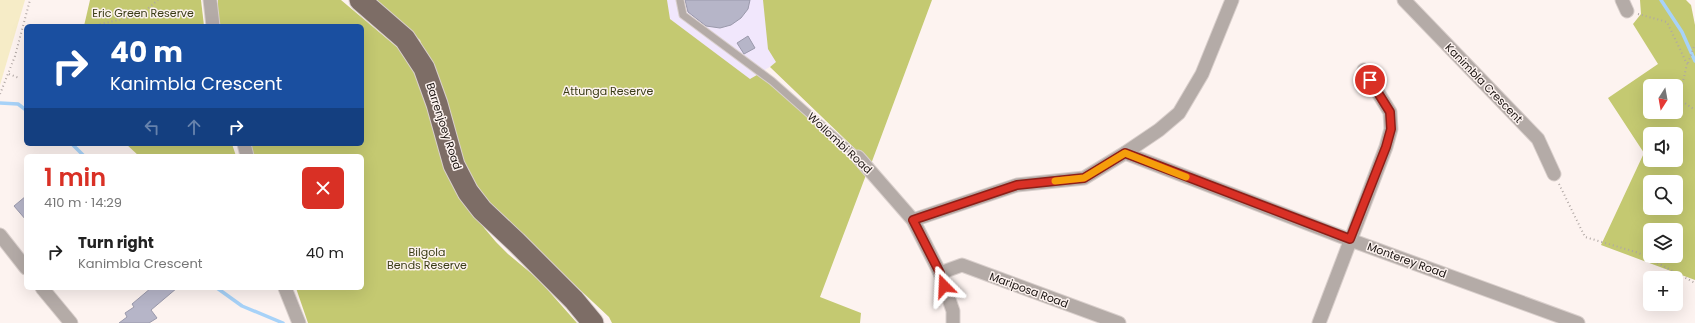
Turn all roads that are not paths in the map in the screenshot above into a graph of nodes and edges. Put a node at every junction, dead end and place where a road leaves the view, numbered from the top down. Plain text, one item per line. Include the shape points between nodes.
1 (210, 0) edge
2 (360, 0) edge
3 (680, 0) edge
4 (1232, 0) edge
5 (1404, 0) edge
6 (213, 24) edge
7 (1364, 70) dead end
8 (1125, 153) junction
9 (858, 157) joint
10 (1554, 174) road end
11 (913, 220) junction
12 (0, 235) edge
13 (1350, 239) junction
14 (24, 265) edge
15 (940, 273) junction
16 (44, 290) edge
17 (286, 290) edge
18 (71, 323) edge
19 (299, 323) edge
20 (593, 323) edge
21 (953, 323) edge
22 (1119, 323) edge
23 (1319, 323) edge
24 (1578, 323) edge

1 - 6 street
2 - 20 main road, Barrenjoey Road via 405,39 424,68 454,165 468,192 482,210 574,300
3 - 9 lane, Wollombi Road via 683,15 772,81
4 - 8 street via 1202,74 1179,113
5 - 10 street, Kanimbla Crescent via 1538,139
7 - 13 street via 1390,112 1391,129
8 - 11 street via 1084,178 1017,185
8 - 13 street, Monterey Road
9 - 11 street, Wollombi Road
11 - 15 street, Wollombi Road
12 - 14 street
13 - 23 street
13 - 24 street, Monterey Road
15 - 21 street, Wollombi Road via 953,311
15 - 22 street, Mariposa Road via 962,265
16 - 18 street
17 - 19 street

